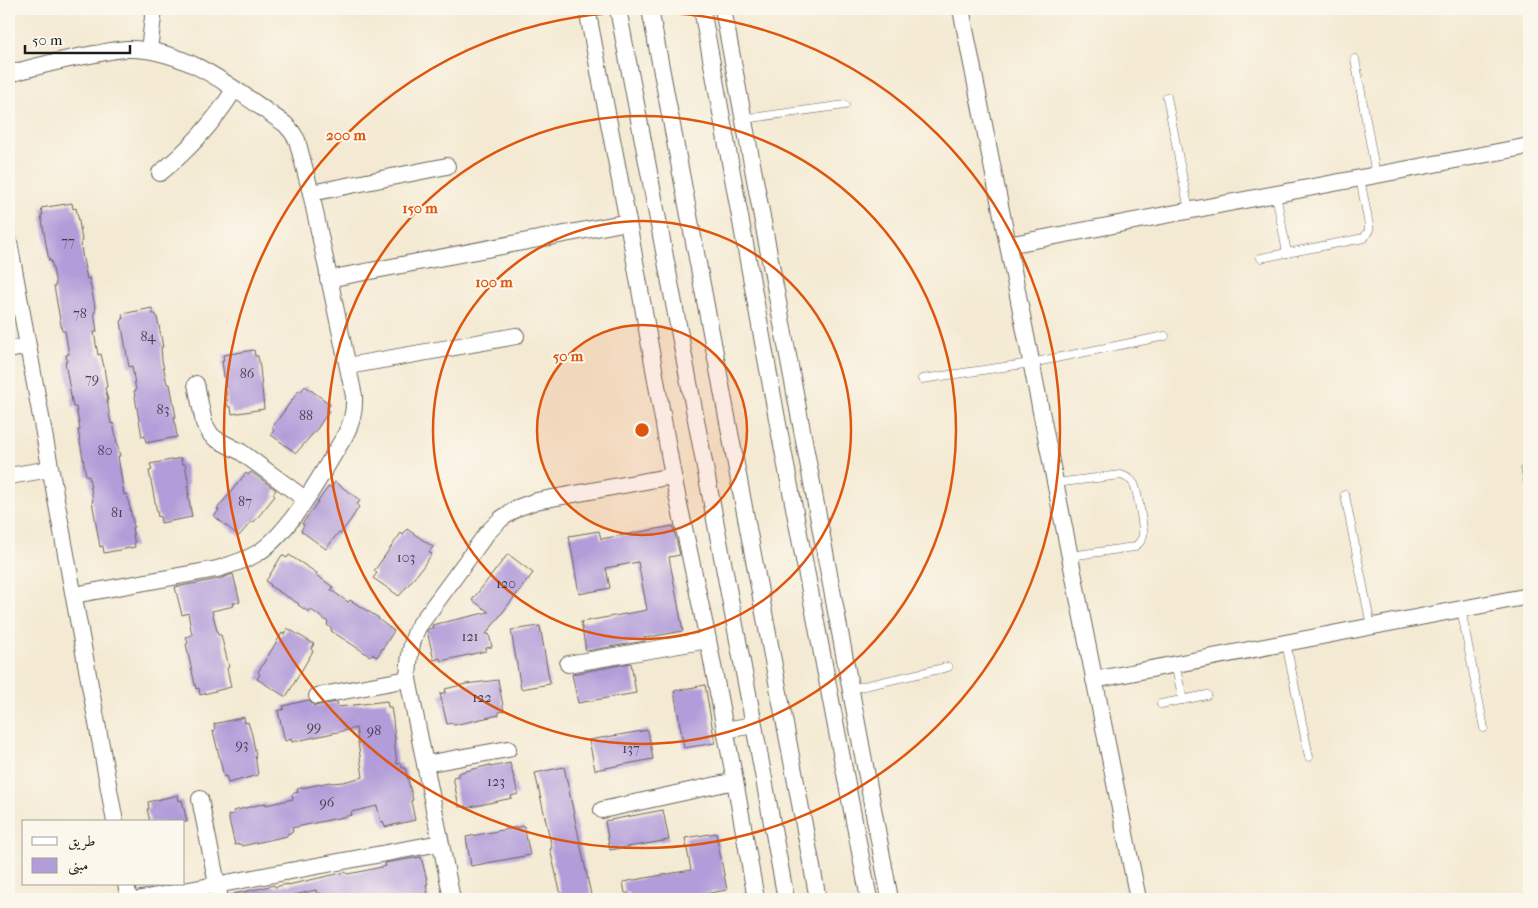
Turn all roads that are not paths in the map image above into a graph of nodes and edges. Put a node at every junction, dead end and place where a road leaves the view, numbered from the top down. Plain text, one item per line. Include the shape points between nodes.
1 (154, 9) edge
2 (587, 9) edge
3 (618, 9) edge
4 (650, 9) edge
5 (702, 9) edge
6 (723, 9) edge
7 (961, 9) edge
8 (149, 50) junction
9 (1355, 59) dead end
10 (9, 74) edge
11 (234, 90) junction
12 (1167, 97) dead end
13 (845, 105) dead end
14 (744, 119) junction
15 (1529, 146) edge
16 (447, 166) dead end
17 (160, 173) dead end
18 (1368, 176) junction
19 (311, 192) junction
20 (1276, 194) junction
21 (1189, 211) junction
22 (628, 222) junction
23 (9, 242) edge
24 (1008, 245) junction
25 (1287, 253) junction
26 (1261, 258) dead end
27 (328, 279) junction
28 (516, 336) dead end
29 (1165, 336) dead end
30 (28, 346) junction
31 (9, 350) edge
32 (1031, 363) junction
33 (348, 366) junction
34 (922, 379) dead end
35 (196, 384) dead end
36 (801, 420) junction
37 (778, 424) junction
38 (1525, 468) dead end
39 (50, 469) junction
40 (9, 476) edge
41 (674, 476) junction
42 (1055, 483) junction
43 (1529, 488) edge
44 (1345, 495) dead end
45 (305, 499) junction
46 (1070, 556) junction
47 (74, 595) junction
48 (1529, 596) edge
49 (1461, 609) junction
50 (1371, 626) junction
51 (708, 640) junction
52 (1286, 643) junction
53 (568, 664) dead end
54 (1175, 664) junction
55 (948, 667) dead end
56 (408, 679) junction
57 (1094, 680) junction
58 (852, 688) junction
59 (317, 696) dead end
60 (1207, 696) dead end
61 (1183, 700) junction
62 (1161, 704) dead end
63 (754, 725) junction
64 (1484, 728) dead end
65 (725, 730) junction
66 (508, 749) dead end
67 (1309, 758) dead end
68 (425, 764) junction
69 (735, 782) junction
70 (200, 799) dead end
71 (602, 810) dead end
72 (115, 820) edge
73 (440, 843) junction
74 (126, 886) edge
75 (219, 892) edge
76 (129, 899) edge
77 (140, 899) edge
78 (452, 899) edge
79 (756, 899) edge
80 (786, 899) edge
81 (818, 899) edge
82 (869, 899) edge
83 (890, 899) edge
84 (1138, 899) edge

1 - 8 street
2 - 22 street
3 - 63 street
4 - 81 street
5 - 37 street
6 - 14 street
7 - 24 street
8 - 10 street via 113,50 57,60
8 - 11 street via 183,60
9 - 18 lane
11 - 17 street via 199,138
11 - 19 street via 292,132
12 - 21 lane
13 - 14 lane
14 - 36 street
15 - 18 street
16 - 19 street
18 - 20 street
18 - 25 lane via 1367,234 1359,239
19 - 27 street
20 - 21 street
20 - 25 lane
21 - 24 street
22 - 27 street
22 - 41 street
23 - 30 street
24 - 32 street
25 - 26 lane
27 - 33 street
28 - 33 street
29 - 32 lane
30 - 31 street
30 - 39 street
32 - 34 lane
32 - 42 street
33 - 45 street via 354,396 351,425
35 - 45 street via 204,424 211,435 241,452
36 - 37 street
36 - 58 street
37 - 82 street
38 - 43 lane
39 - 40 street
39 - 47 street
41 - 51 street
41 - 56 street via 536,501 501,519 487,533 418,627 409,655
42 - 46 street
42 - 46 lane via 1121,475 1136,488 1143,529 1137,544
44 - 50 lane
45 - 47 street via 272,542 239,562 217,570
46 - 57 street
47 - 72 street
48 - 49 street
49 - 50 street
49 - 64 lane
50 - 52 street
51 - 53 street
51 - 65 street
52 - 54 street
52 - 67 lane
54 - 57 street
54 - 61 lane
55 - 58 lane
56 - 59 street
56 - 68 street
57 - 84 street
58 - 83 street
60 - 61 lane
61 - 62 lane
63 - 65 street
63 - 80 street
65 - 69 street
66 - 68 street
68 - 73 street
69 - 71 street
69 - 79 street
70 - 75 street
73 - 75 street
73 - 78 street
74 - 76 street
75 - 77 street

